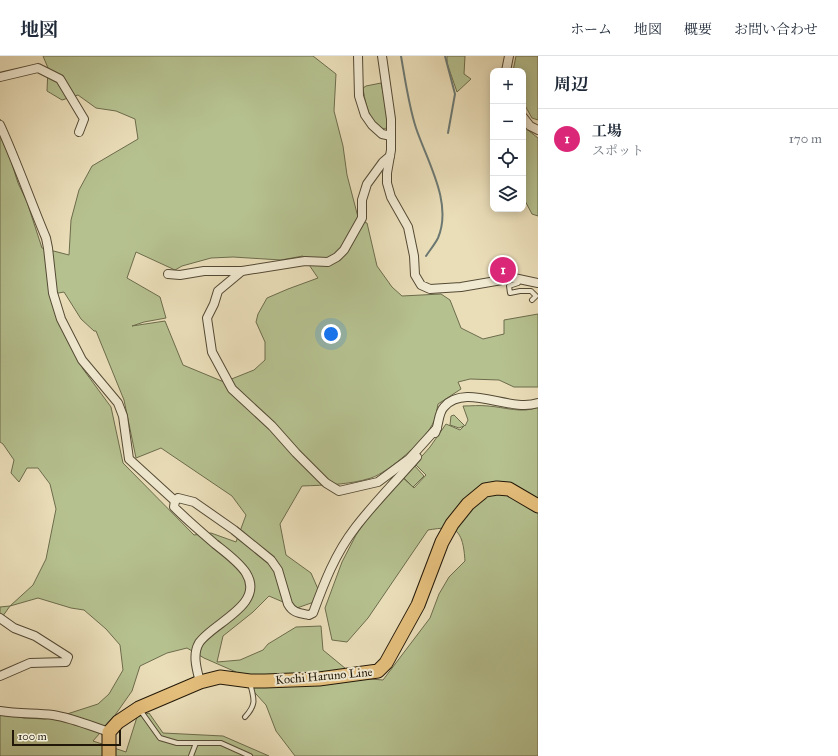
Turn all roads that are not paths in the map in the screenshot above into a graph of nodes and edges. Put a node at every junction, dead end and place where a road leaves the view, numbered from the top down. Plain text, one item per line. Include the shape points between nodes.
1 (358, 56) edge
2 (382, 56) edge
3 (508, 56) edge
4 (506, 68) edge
5 (0, 77) edge
6 (526, 121) edge
7 (0, 125) edge
8 (538, 130) edge
9 (79, 132) dead end
10 (391, 136) junction
11 (390, 156) junction
12 (242, 271) junction
13 (168, 274) dead end
14 (522, 279) junction
15 (538, 283) edge
16 (532, 300) dead end
17 (538, 403) edge
18 (437, 428) junction
19 (175, 501) junction
20 (538, 506) edge
21 (0, 618) edge
22 (0, 676) edge
23 (250, 681) junction
24 (200, 682) junction
25 (139, 708) junction
26 (0, 711) edge
27 (245, 717) dead end
28 (109, 732) junction
29 (196, 743) junction
30 (109, 756) edge
31 (191, 756) edge
32 (250, 756) edge

1 - 10 street via 359,96 365,115 382,134
2 - 10 street
3 - 4 street
5 - 9 street via 38,68 60,79 84,119
6 - 8 street
7 - 19 street via 46,238 53,293 62,319 82,360 118,403 123,416 129,459
10 - 11 street
11 - 12 street via 367,184 362,200 362,218 337,258 328,262 305,261
11 - 14 street via 387,183 391,197 408,227 415,275 421,285 430,289
12 - 13 street
12 - 18 street via 218,291 207,318 212,352 232,389 272,426 326,483 340,491 378,482 409,459
14 - 15 street
14 - 16 lane via 509,286 510,293 520,290 531,291 536,296
17 - 18 street via 520,405 469,396 450,400 442,409
18 - 19 street via 428,445 354,528 328,574 313,613 309,616 291,609 278,570 258,548 194,502 178,498
19 - 24 street via 174,507 230,556 246,574 250,586 237,612 199,644 195,656
20 - 23 main road, Kochi Haruno Line via 509,489 497,488 485,490 468,504 442,542 418,605 386,663 378,671 319,679
21 - 22 street via 14,628 36,636 68,657 66,662 30,663
23 - 24 main road, Kochi Haruno Line via 220,677
23 - 27 lane via 254,700 252,709
24 - 25 main road, Kochi Haruno Line
25 - 28 main road, Kochi Haruno Line via 118,722
25 - 29 lane via 160,738 177,743
26 - 28 street via 59,717
28 - 30 main road
29 - 31 lane
29 - 32 lane via 221,743

